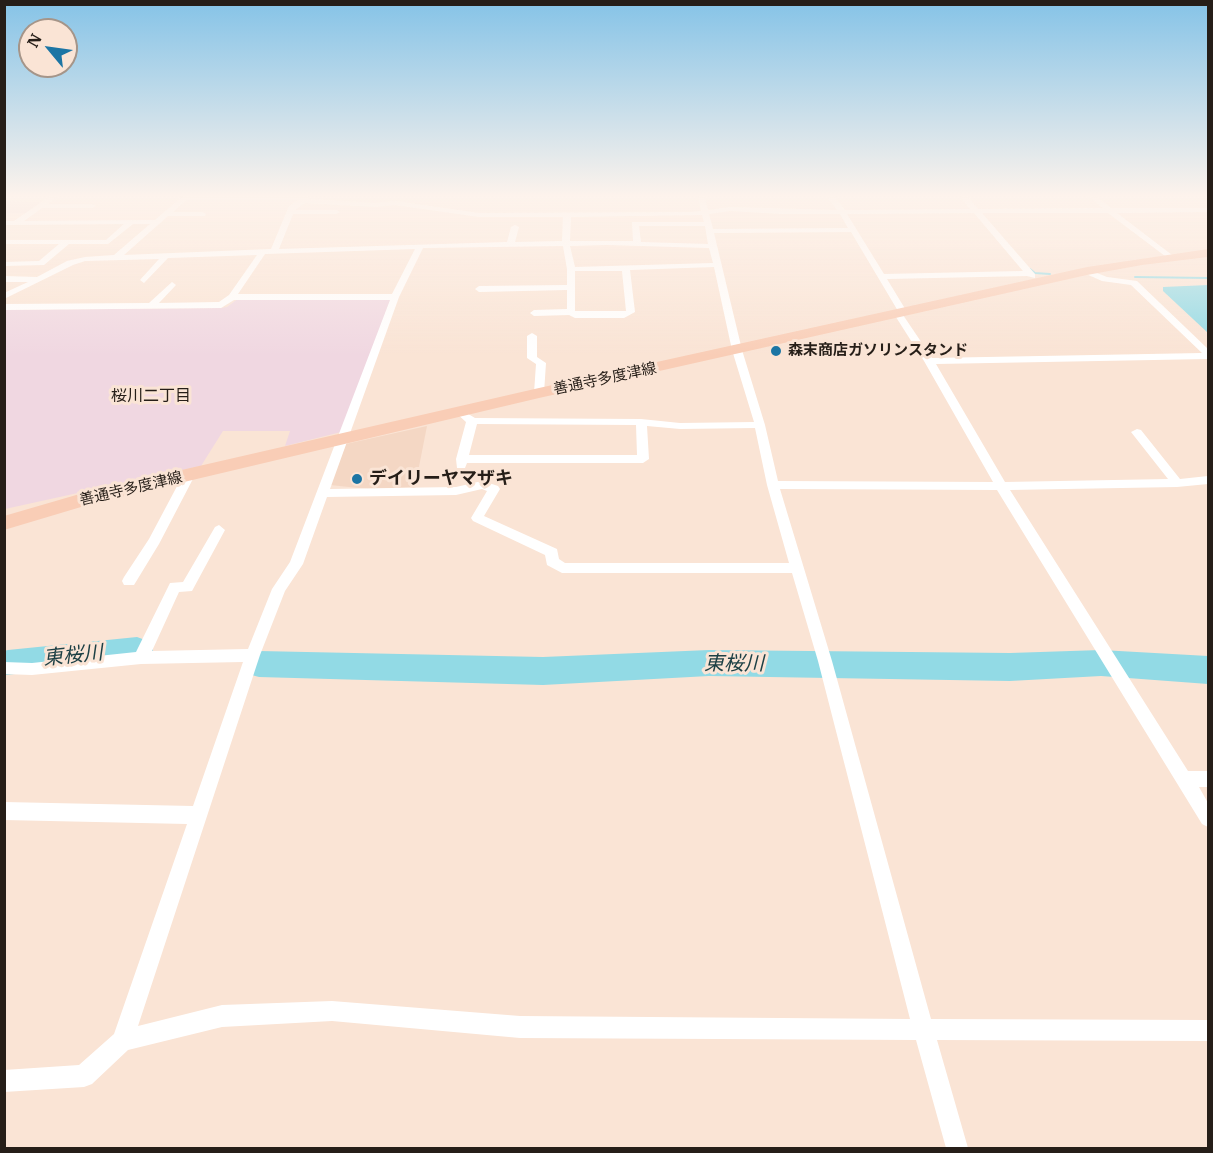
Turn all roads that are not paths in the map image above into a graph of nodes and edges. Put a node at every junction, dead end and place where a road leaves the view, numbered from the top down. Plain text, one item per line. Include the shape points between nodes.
1 (59, 249) edge
2 (126, 249) edge
3 (275, 249) edge
4 (352, 249) edge
5 (419, 249) edge
6 (567, 249) edge
7 (713, 249) edge
8 (864, 249) edge
9 (1008, 249) edge
10 (1158, 249) edge
11 (274, 252) junction
12 (262, 253) junction
13 (1209, 253) edge
14 (167, 255) junction
15 (117, 257) junction
16 (1169, 257) junction
17 (4, 264) edge
18 (716, 265) junction
19 (571, 269) junction
20 (626, 269) junction
21 (1087, 272) junction
22 (881, 276) junction
23 (1033, 278) junction
24 (4, 279) edge
25 (38, 279) junction
26 (144, 279) dead end
27 (172, 285) dead end
28 (572, 287) junction
29 (479, 289) dead end
30 (4, 297) edge
31 (232, 297) junction
32 (395, 297) junction
33 (152, 306) junction
34 (4, 307) edge
35 (534, 312) dead end
36 (571, 312) junction
37 (901, 313) junction
38 (532, 336) dead end
39 (737, 350) junction
40 (1209, 355) edge
41 (929, 361) junction
42 (539, 393) junction
43 (466, 416) junction
44 (641, 422) junction
45 (759, 425) junction
46 (1137, 432) dead end
47 (342, 439) junction
48 (189, 475) junction
49 (1209, 480) edge
50 (1177, 483) junction
51 (773, 485) junction
52 (1001, 486) junction
53 (322, 493) junction
54 (4, 521) edge
55 (219, 530) dead end
56 (799, 568) junction
57 (129, 580) dead end
58 (253, 655) junction
59 (141, 658) junction
60 (4, 669) edge
61 (1184, 779) junction
62 (1209, 779) edge
63 (4, 811) edge
64 (198, 815) junction
65 (1209, 818) edge
66 (923, 1028) junction
67 (1209, 1031) edge
68 (122, 1041) junction
69 (4, 1081) edge
70 (957, 1149) edge

1 - 17 street via 41,263
2 - 15 street
3 - 11 street
4 - 11 street
5 - 32 street
6 - 19 street
7 - 18 street
8 - 22 street
9 - 23 street
10 - 16 street
11 - 12 street
12 - 14 street
12 - 31 street
13 - 16 main road, 善通寺多度津線
14 - 15 street
14 - 26 street
15 - 25 street via 78,260
16 - 21 main road, 善通寺多度津線
18 - 20 street
18 - 39 street
19 - 20 street
19 - 28 street
20 - 36 street via 631,312
21 - 23 main road, 善通寺多度津線
21 - 40 street via 1134,283
22 - 23 street
22 - 37 street
23 - 37 main road, 善通寺多度津線
24 - 25 street
25 - 30 street
27 - 33 street
28 - 29 street
28 - 36 street
31 - 32 street
31 - 33 street via 221,305
32 - 47 street
33 - 34 street
35 - 36 street
37 - 39 main road, 善通寺多度津線
37 - 41 street
38 - 42 street via 532,358 541,363
39 - 42 main road, 善通寺多度津線
39 - 45 street
40 - 41 street
41 - 52 street
42 - 43 main road, 善通寺多度津線
43 - 44 street
43 - 44 street via 461,463 643,459
43 - 47 main road, 善通寺多度津線
44 - 45 street via 680,426
45 - 51 street
46 - 50 street via 1144,448
47 - 48 main road, 善通寺多度津線
47 - 53 street
48 - 54 main road, 善通寺多度津線
48 - 57 street
49 - 50 street
50 - 52 street
51 - 52 street
51 - 56 street
52 - 61 street
53 - 56 street via 456,491 482,485 494,489 477,518 552,552 552,561 562,568
53 - 58 street via 296,564 279,589
55 - 59 street via 187,587 175,587
56 - 66 street
58 - 59 street
58 - 64 street
59 - 60 street
61 - 62 street
61 - 65 street
63 - 64 street
64 - 68 street
66 - 67 street
66 - 68 street via 520,1027 332,1011 222,1016
66 - 70 street
68 - 69 street via 84,1076

